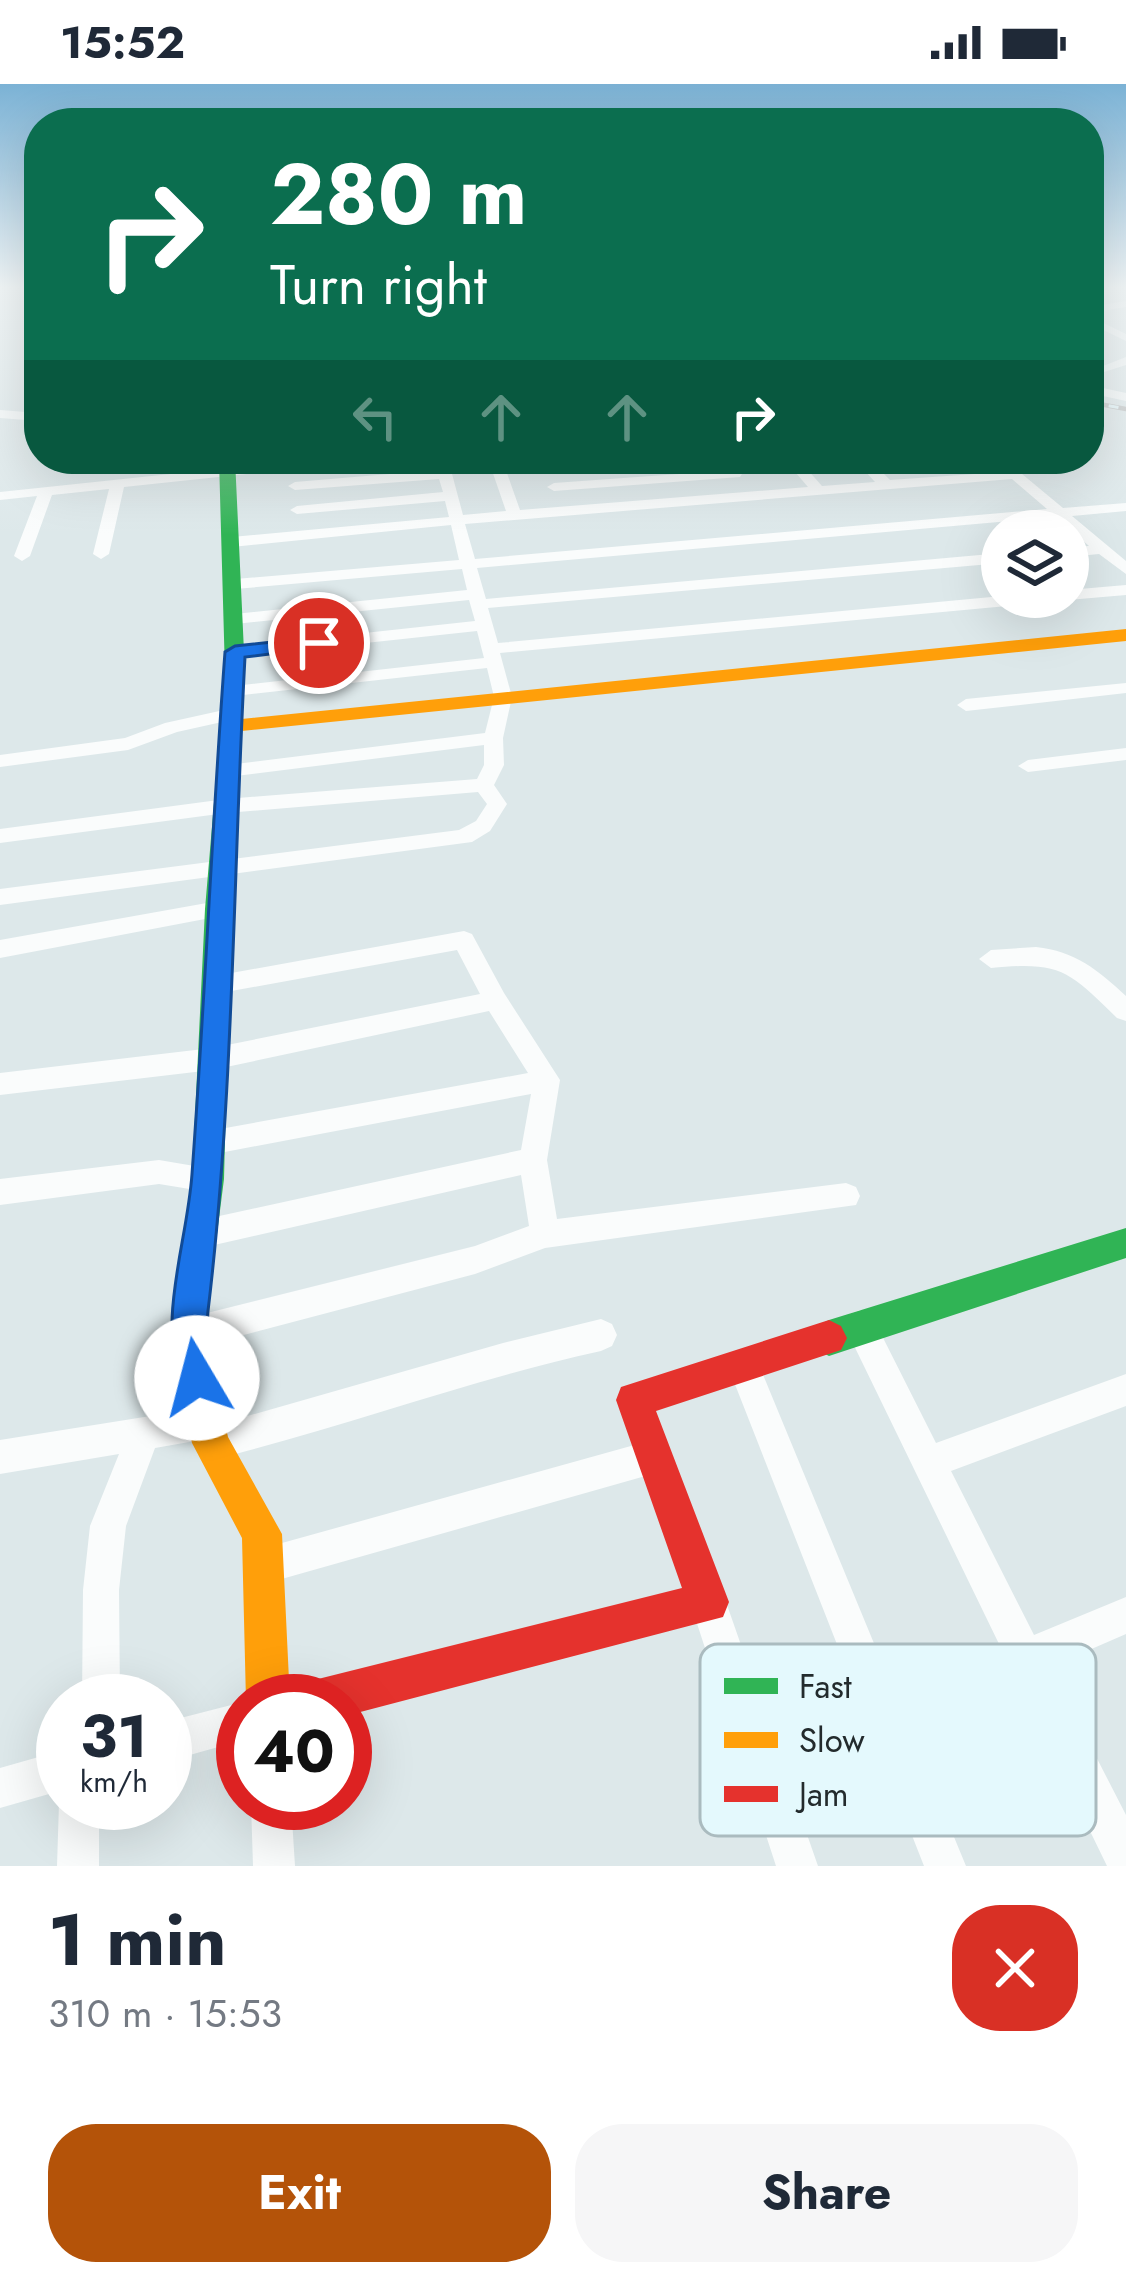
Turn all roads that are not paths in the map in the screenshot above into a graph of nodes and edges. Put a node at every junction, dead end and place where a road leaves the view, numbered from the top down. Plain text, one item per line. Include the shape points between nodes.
1 (178, 474) edge
2 (228, 474) edge
3 (294, 474) edge
4 (384, 474) edge
5 (445, 474) edge
6 (500, 474) edge
7 (548, 474) edge
8 (735, 474) joint
9 (804, 474) edge
10 (875, 474) edge
11 (948, 474) edge
12 (1015, 475) joint
13 (953, 479) junction
14 (117, 485) junction
15 (886, 485) junction
16 (295, 486) junction
17 (554, 487) junction
18 (818, 490) junction
19 (45, 493) junction
20 (0, 496) edge
21 (452, 496) junction
22 (757, 502) junction
23 (1126, 507) edge
24 (297, 510) junction
25 (564, 510) junction
26 (1060, 510) edge
27 (1088, 510) edge
28 (514, 514) junction
29 (981, 517) edge
30 (458, 519) junction
31 (299, 535) junction
32 (1089, 535) edge
33 (232, 542) junction
34 (1104, 549) junction
35 (1089, 550) edge
36 (101, 554) dead end
37 (22, 556) dead end
38 (981, 560) edge
39 (470, 564) junction
40 (1126, 568) edge
41 (235, 584) junction
42 (1126, 590) edge
43 (1089, 593) edge
44 (479, 599) junction
45 (981, 604) edge
46 (235, 619) junction
47 (486, 625) junction
48 (1126, 635) edge
49 (235, 652) junction
50 (494, 655) junction
51 (1126, 688) edge
52 (503, 698) junction
53 (966, 705) dead end
54 (233, 710) junction
55 (493, 738) junction
56 (1126, 754) edge
57 (0, 761) edge
58 (1028, 766) dead end
59 (228, 771) junction
60 (484, 785) junction
61 (226, 806) junction
62 (0, 836) edge
63 (221, 867) junction
64 (0, 898) edge
65 (218, 909) junction
66 (0, 949) edge
67 (991, 959) dead end
68 (215, 985) junction
69 (494, 1000) junction
70 (1126, 1011) edge
71 (212, 1060) junction
72 (548, 1080) junction
73 (0, 1084) edge
74 (209, 1143) junction
75 (533, 1160) junction
76 (208, 1179) junction
77 (0, 1192) edge
78 (846, 1196) dead end
79 (201, 1234) junction
80 (545, 1234) junction
81 (1126, 1243) edge
82 (860, 1325) junction
83 (188, 1334) junction
84 (601, 1335) dead end
85 (743, 1364) junction
86 (1126, 1390) edge
87 (145, 1433) junction
88 (209, 1433) junction
89 (656, 1456) junction
90 (0, 1457) edge
91 (927, 1462) junction
92 (264, 1565) junction
93 (708, 1602) junction
94 (1126, 1615) edge
95 (722, 1644) edge
96 (855, 1644) edge
97 (1019, 1644) edge
98 (1059, 1644) edge
99 (101, 1674) edge
100 (267, 1674) edge
101 (372, 1687) edge
102 (36, 1778) edge
103 (0, 1788) edge
104 (1096, 1799) edge
105 (79, 1830) edge
106 (272, 1830) edge
107 (787, 1836) edge
108 (932, 1836) edge
109 (1126, 1859) edge
110 (78, 1866) edge
111 (274, 1866) edge
112 (797, 1866) edge
113 (944, 1866) edge

1 - 14 street
2 - 33 street
3 - 16 street
4 - 16 street
5 - 21 street
6 - 28 street
7 - 17 street
8 - 17 street
8 - 22 street
9 - 18 street
10 - 15 street
11 - 13 street
12 - 13 street
12 - 26 street
13 - 15 street
14 - 19 street
14 - 36 street
15 - 18 street
16 - 24 street
17 - 25 street
18 - 22 street
19 - 20 street
19 - 37 street
21 - 24 street
21 - 30 street
22 - 25 street
23 - 27 street
24 - 31 street
25 - 28 street
28 - 30 street
29 - 39 street
30 - 31 street
30 - 39 street
31 - 33 street
32 - 34 street
33 - 41 street
34 - 35 street
34 - 40 street
38 - 44 street
39 - 41 street
39 - 44 street
41 - 46 street
42 - 43 street
44 - 46 street
44 - 47 street
45 - 50 street
46 - 49 street
47 - 49 street
47 - 50 street
48 - 52 street
49 - 54 street
50 - 52 street
50 - 54 street
51 - 53 street
52 - 54 street
52 - 55 street
54 - 57 street via 128,743
54 - 59 street
55 - 59 street
55 - 60 street via 494,765
56 - 58 street
59 - 61 street
60 - 61 street
60 - 63 street via 496,804 464,837
61 - 62 street
61 - 63 street
63 - 64 street
63 - 65 street
65 - 66 street
65 - 68 street
67 - 70 street via 1046,952 1084,971
68 - 69 street via 464,940
68 - 71 street
69 - 71 street
69 - 72 street
71 - 73 street
71 - 74 street
72 - 74 street
72 - 75 street
74 - 76 street
75 - 79 street
75 - 80 street
76 - 77 street via 159,1172
76 - 79 street
78 - 80 street
79 - 83 street
80 - 83 street via 475,1260
81 - 82 street
82 - 85 street
82 - 91 street
83 - 88 street
84 - 88 street via 538,1347 274,1430
85 - 89 street via 634,1400
85 - 96 street
86 - 91 street
87 - 88 street
87 - 90 street
87 - 99 street via 108,1526
88 - 92 street via 262,1534
89 - 92 street
89 - 93 street
91 - 97 street
92 - 100 street
93 - 95 street
93 - 101 street
94 - 98 street
102 - 103 street
104 - 109 street
105 - 110 street
106 - 111 street
107 - 112 street
108 - 113 street

